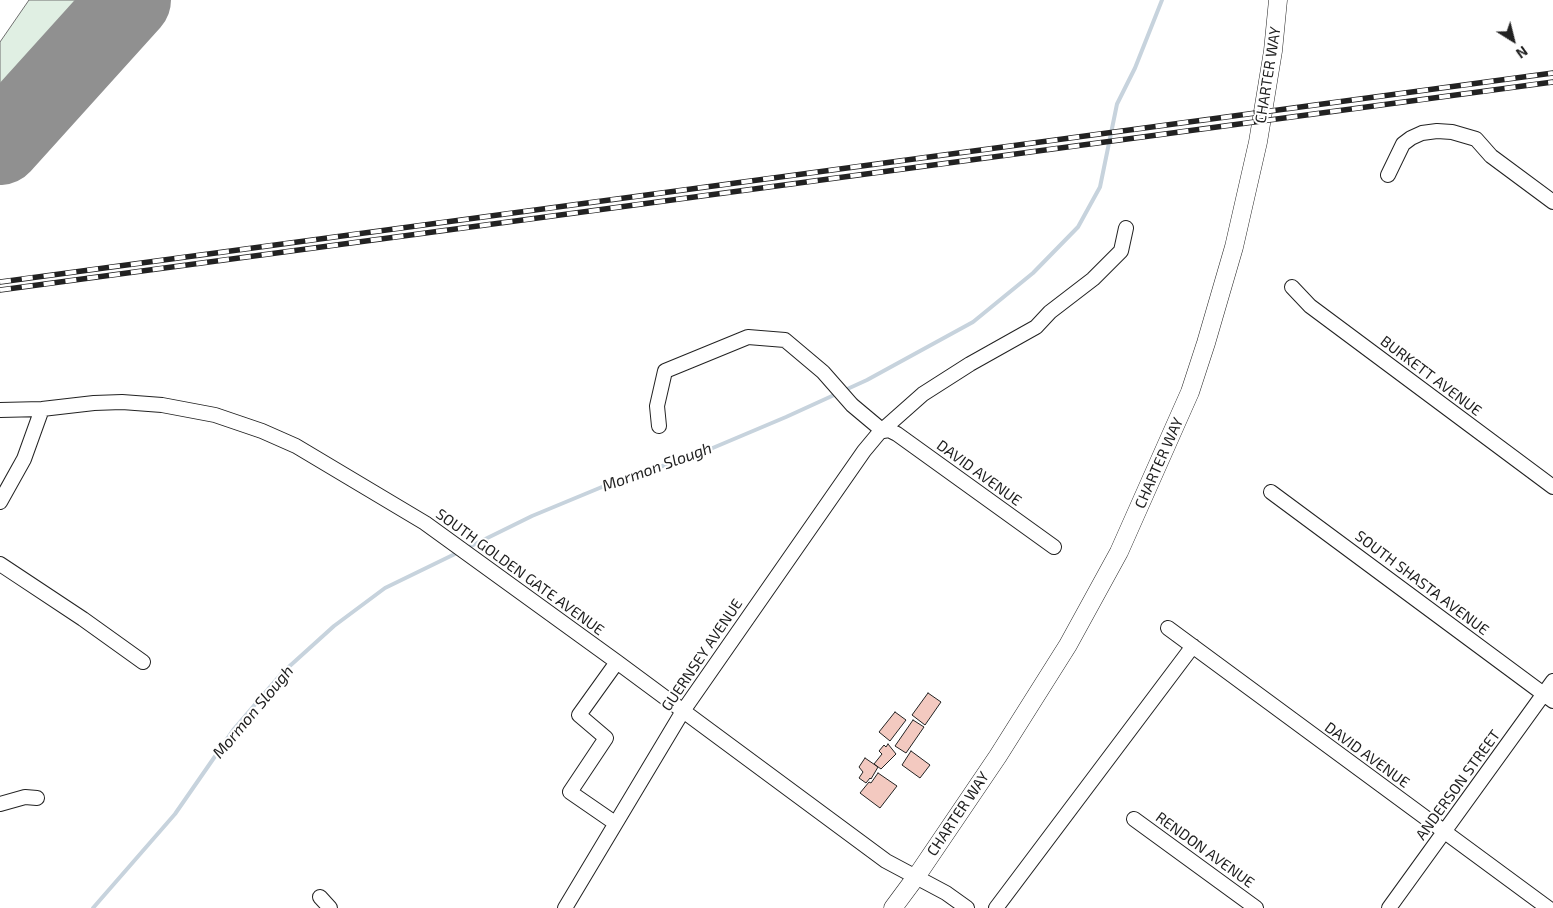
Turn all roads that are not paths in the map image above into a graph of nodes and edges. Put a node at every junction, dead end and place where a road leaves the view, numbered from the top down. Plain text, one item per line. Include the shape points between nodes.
1 (1278, 0) edge
2 (1388, 175) dead end
3 (1553, 202) edge
4 (1126, 228) dead end
5 (1292, 287) dead end
6 (42, 409) junction
7 (0, 410) edge
8 (659, 426) dead end
9 (883, 431) junction
10 (1553, 487) edge
11 (1271, 492) dead end
12 (0, 502) edge
13 (1054, 547) dead end
14 (0, 564) edge
15 (1168, 628) dead end
16 (1193, 646) junction
17 (143, 662) dead end
18 (617, 662) junction
19 (1553, 682) edge
20 (1548, 697) edge
21 (683, 711) junction
22 (37, 798) dead end
23 (0, 804) edge
24 (1134, 819) dead end
25 (615, 823) junction
26 (1444, 832) junction
27 (916, 877) junction
28 (320, 897) dead end
29 (330, 908) edge
30 (565, 908) edge
31 (892, 908) edge
32 (967, 908) edge
33 (996, 908) edge
34 (1256, 908) edge
35 (1389, 908) edge
36 (1548, 908) edge

1 - 27 main road, CHARTER WAY via 1258,142 1234,248 1190,392 1119,552 1073,636 998,756
2 - 3 street via 1403,144 1411,138 1422,133 1452,132 1476,139 1491,156
4 - 9 street, GUERNSEY AVENUE via 1121,250 1093,279 1036,327 923,394
5 - 10 street, BURKETT AVENUE via 1310,306
6 - 7 street, SOUTH GOLDEN GATE AVENUE
6 - 12 street via 24,459
6 - 18 street, SOUTH GOLDEN GATE AVENUE via 122,402 162,405 214,415 296,446 425,523
8 - 9 street, DAVID AVENUE via 657,406 665,370 748,338 785,340 822,372 852,406
9 - 13 street, DAVID AVENUE via 897,434
9 - 21 street, GUERNSEY AVENUE via 864,451
11 - 20 street, SOUTH SHASTA AVENUE
14 - 17 street
15 - 16 street, DAVID AVENUE
16 - 26 street, DAVID AVENUE
16 - 33 street
18 - 21 street, SOUTH GOLDEN GATE AVENUE
18 - 25 street via 579,715 606,738 570,792
19 - 20 street, ANDERSON STREET
20 - 26 street, ANDERSON STREET
21 - 25 street, GUERNSEY AVENUE
21 - 27 street, SOUTH GOLDEN GATE AVENUE via 886,861
22 - 23 street via 25,797
24 - 34 street, RENDON AVENUE
25 - 30 street, GUERNSEY AVENUE
26 - 35 street, ANDERSON STREET
26 - 36 street, DAVID AVENUE
27 - 31 main road, CHARTER WAY
27 - 32 street, SOUTH GOLDEN GATE AVENUE
28 - 29 street

